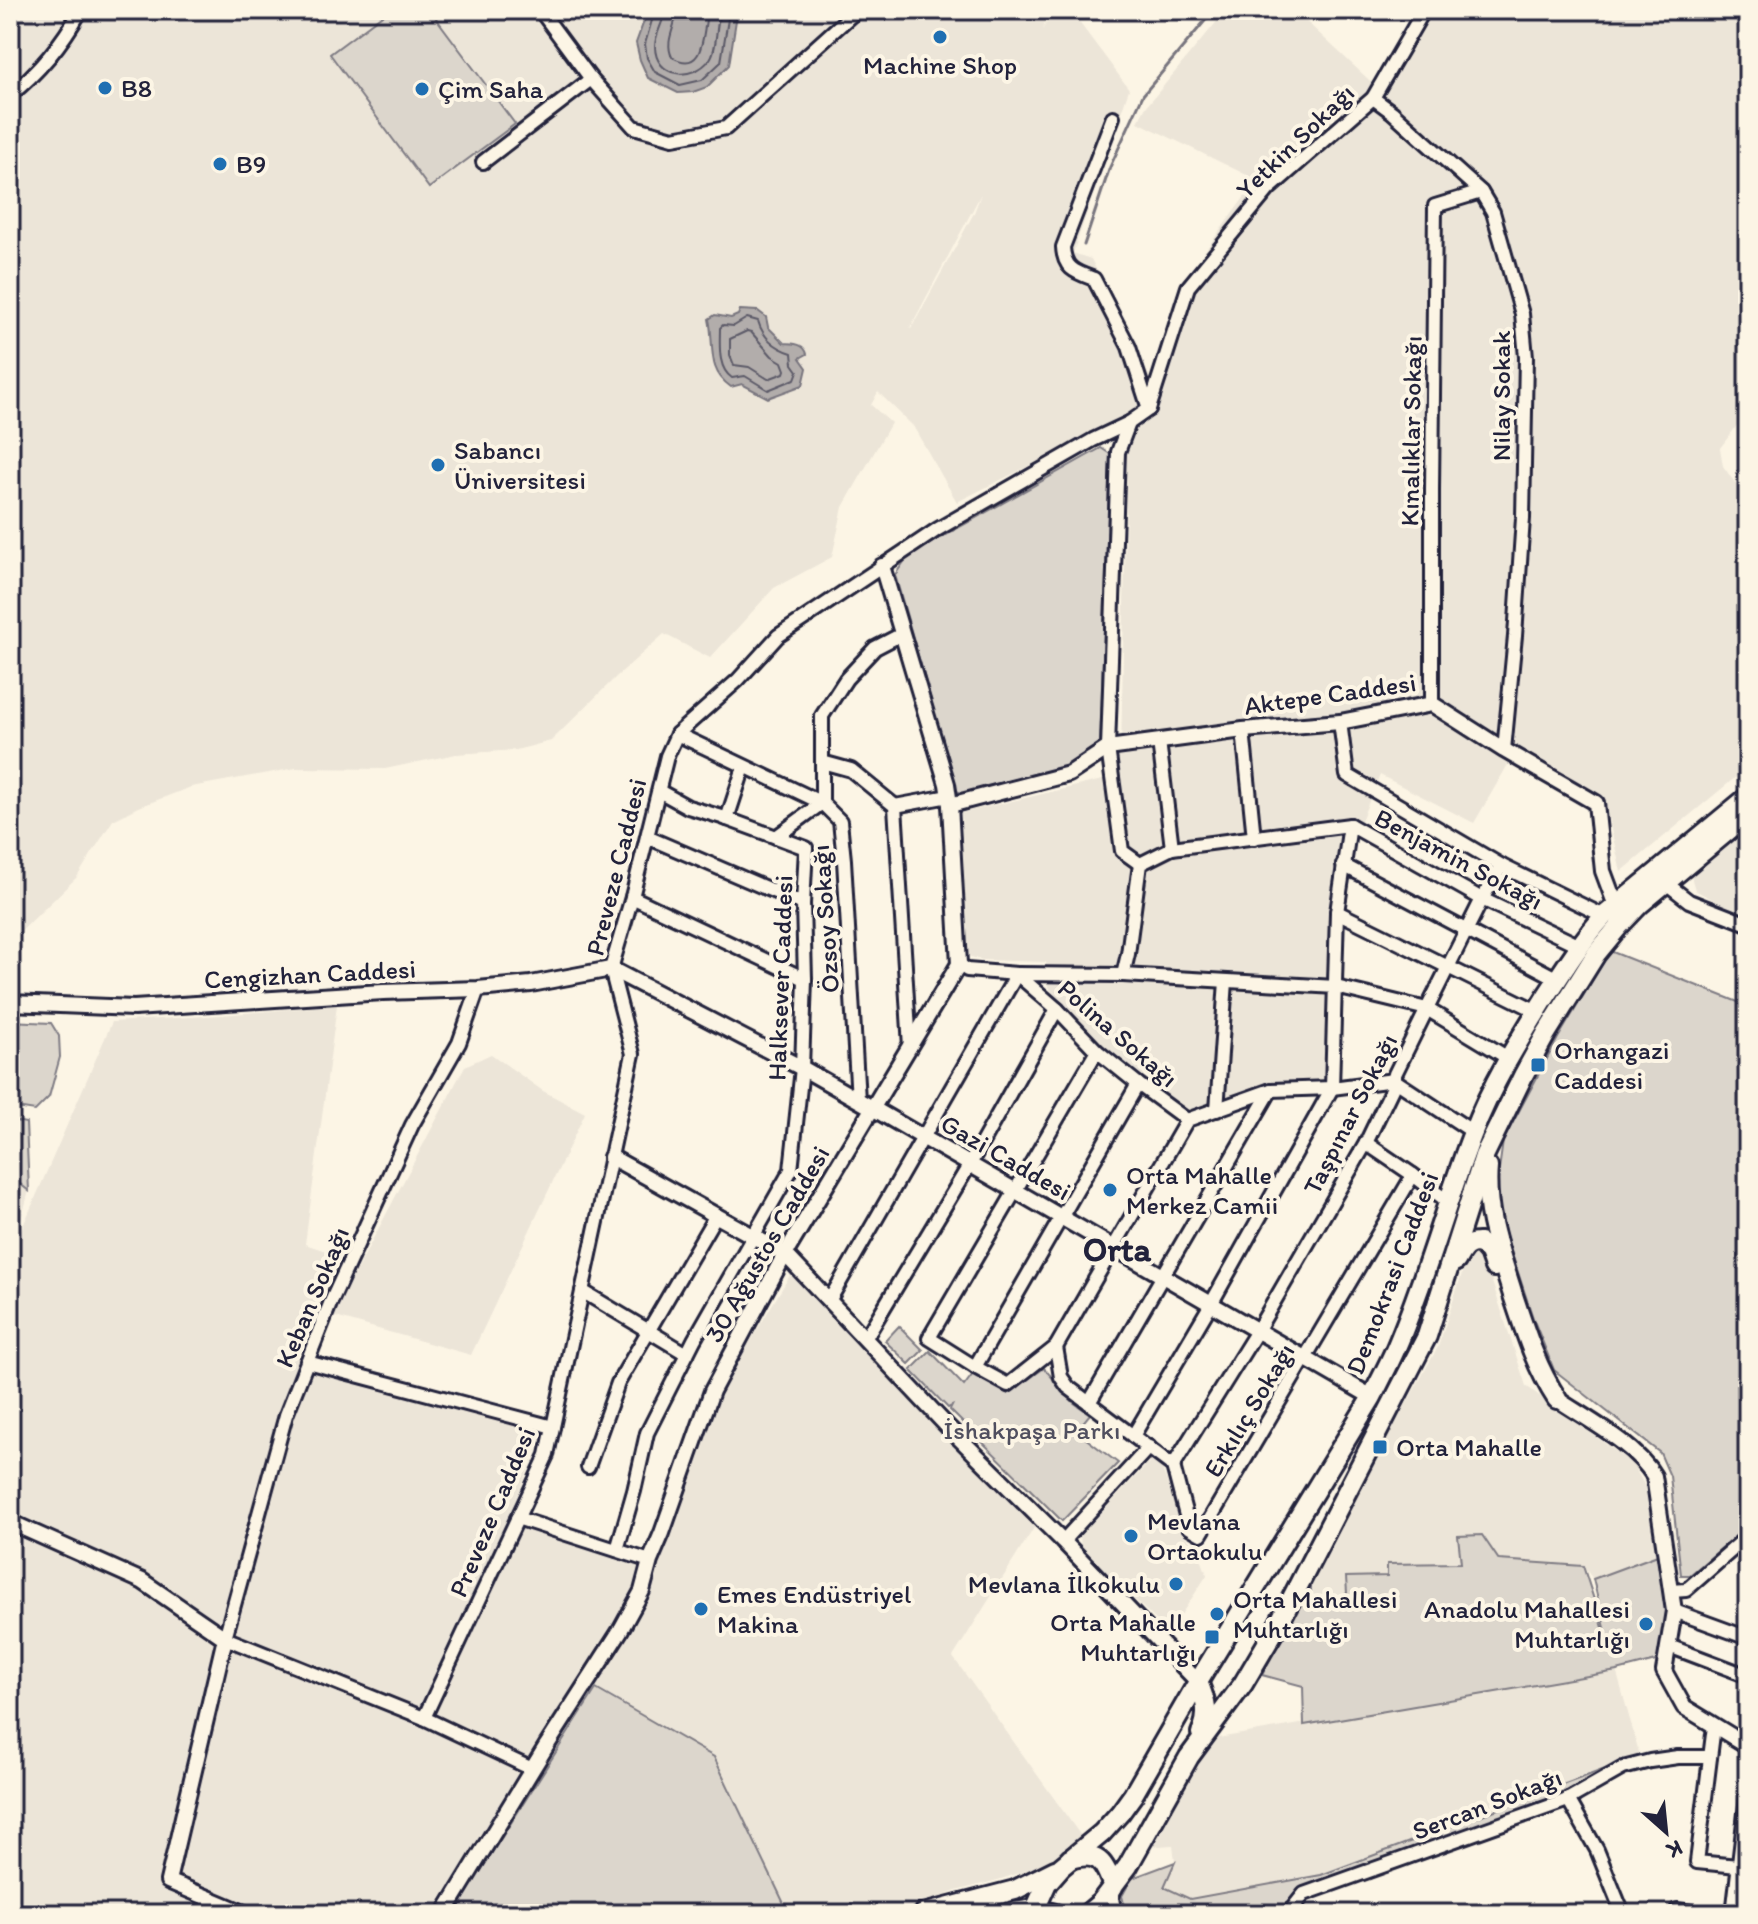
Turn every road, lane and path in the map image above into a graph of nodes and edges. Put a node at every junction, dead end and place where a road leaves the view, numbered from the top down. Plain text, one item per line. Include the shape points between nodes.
1 (81, 10) edge
2 (540, 10) edge
3 (857, 10) edge
4 (1424, 10) edge
5 (591, 79) junction
6 (10, 95) edge
7 (1373, 98) junction
8 (1113, 117) dead end
9 (483, 162) dead end
10 (1481, 192) junction
11 (1149, 409) junction
12 (1129, 423) junction
13 (882, 566) junction
14 (902, 634) junction
15 (1432, 704) junction
16 (1340, 722) junction
17 (1243, 730) junction
18 (677, 734) junction
19 (1159, 741) junction
20 (1108, 748) junction
21 (1504, 750) junction
22 (822, 762) junction
23 (744, 767) junction
24 (1748, 784) edge
25 (659, 791) junction
26 (1748, 797) edge
27 (950, 800) junction
28 (822, 803) junction
29 (895, 806) junction
30 (1748, 814) edge
31 (727, 819) junction
32 (1350, 825) junction
33 (647, 837) junction
34 (776, 837) junction
35 (1254, 838) junction
36 (1172, 848) junction
37 (1140, 864) junction
38 (1343, 865) junction
39 (1502, 866) junction
40 (1657, 882) junction
41 (632, 897) junction
42 (1482, 899) junction
43 (803, 904) junction
44 (1610, 911) junction
45 (1337, 912) junction
46 (1748, 924) edge
47 (1467, 930) junction
48 (1580, 946) junction
49 (959, 964) junction
50 (1448, 967) junction
51 (611, 969) junction
52 (1017, 974) junction
53 (1123, 975) junction
54 (805, 979) junction
55 (1558, 979) junction
56 (1226, 981) junction
57 (1336, 987) junction
58 (478, 989) junction
59 (10, 1003) edge
60 (1057, 1009) junction
61 (1427, 1009) junction
62 (1537, 1011) junction
63 (910, 1048) junction
64 (1097, 1051) junction
65 (1508, 1058) junction
66 (802, 1068) junction
67 (1394, 1080) junction
68 (1138, 1084) junction
69 (1332, 1088) junction
70 (1271, 1090) junction
71 (858, 1100) junction
72 (874, 1109) junction
73 (1217, 1110) junction
74 (1187, 1120) junction
75 (1482, 1136) junction
76 (924, 1138) junction
77 (1366, 1143) junction
78 (611, 1157) junction
79 (970, 1164) junction
80 (1413, 1175) junction
81 (1015, 1190) junction
82 (1447, 1201) junction
83 (716, 1215) junction
84 (1062, 1218) junction
85 (1462, 1225) junction
86 (753, 1237) junction
87 (1436, 1238) junction
88 (1114, 1247) junction
89 (1499, 1249) junction
90 (785, 1254) junction
91 (1163, 1276) junction
92 (1442, 1289) junction
93 (582, 1291) junction
94 (829, 1301) junction
95 (1211, 1304) junction
96 (649, 1331) junction
97 (1257, 1331) junction
98 (865, 1339) junction
99 (1056, 1347) junction
100 (687, 1354) junction
101 (1305, 1358) junction
102 (307, 1362) junction
103 (975, 1367) junction
104 (1403, 1383) junction
105 (1372, 1397) junction
106 (1557, 1399) junction
107 (1089, 1403) junction
108 (553, 1427) junction
109 (1133, 1436) junction
110 (1149, 1447) junction
111 (1173, 1466) junction
112 (588, 1467) dead end
113 (517, 1518) junction
114 (10, 1522) edge
115 (1748, 1536) edge
116 (1063, 1541) junction
117 (617, 1550) junction
118 (650, 1561) junction
119 (1672, 1591) junction
120 (1674, 1611) junction
121 (225, 1638) junction
122 (1748, 1638) edge
123 (1669, 1646) junction
124 (1748, 1676) edge
125 (1198, 1682) junction
126 (424, 1718) junction
127 (1714, 1726) junction
128 (1748, 1746) edge
129 (1189, 1757) junction
130 (1710, 1757) junction
131 (532, 1769) junction
132 (1748, 1788) edge
133 (1568, 1799) junction
134 (1064, 1863) junction
135 (1743, 1867) edge
136 (1047, 1883) junction
137 (1113, 1887) junction
138 (1677, 1910) dead end
139 (1034, 1912) edge
140 (246, 1914) edge
141 (444, 1914) edge
142 (923, 1914) edge
143 (1001, 1914) edge
144 (1056, 1914) edge
145 (1087, 1914) edge
146 (1117, 1914) edge
147 (1288, 1914) edge
148 (1623, 1914) edge
149 (1708, 1914) edge
150 (1733, 1914) edge

1 - 6 street via 70,31
2 - 5 street
3 - 5 street via 726,128 673,138 634,127
4 - 7 street, Yetkin Sokağı
5 - 9 street
7 - 10 street, Nilay Sokak
7 - 11 street, Yetkin Sokağı via 1269,189 1188,287
8 - 11 street via 1063,256 1072,271 1094,279 1129,347
10 - 15 street, Kınalıklar Sokağı via 1435,206
10 - 21 street, Nilay Sokak via 1493,212 1522,314 1526,357 1523,518
11 - 12 street
12 - 13 street, Preveze Caddesi
12 - 20 street via 1118,452
13 - 14 street
13 - 18 street, Preveze Caddesi via 778,636
14 - 22 street via 875,648 822,716
14 - 27 street
15 - 16 street, Aktepe Caddesi
15 - 21 street, Aktepe Caddesi
16 - 17 street, Aktepe Caddesi
16 - 39 street via 1347,775
17 - 19 street, Aktepe Caddesi
17 - 35 street
18 - 23 street
18 - 25 street, Preveze Caddesi
19 - 20 street, Aktepe Caddesi
19 - 36 street
20 - 27 street, Aktepe Caddesi via 1069,774
20 - 37 street via 1122,851
21 - 44 street, Aktepe Caddesi via 1596,803
22 - 28 street
22 - 29 street via 851,770
23 - 28 street
23 - 31 street
24 - 40 main road via 1648,868 1646,874
25 - 31 street, Halksever Caddesi
25 - 33 street, Preveze Caddesi
26 - 40 main road, Demokrasi Caddesi
27 - 29 street
27 - 49 street
28 - 34 street
28 - 71 street, Özsoy Sokağı via 840,821
29 - 63 street
30 - 40 main road, Demokrasi Caddesi
31 - 34 street, Halksever Caddesi
32 - 35 street, Benjamin Sokağı
32 - 38 street
32 - 42 street, Benjamin Sokağı
33 - 41 street, Preveze Caddesi
33 - 43 street
34 - 43 street, Halksever Caddesi via 806,848
35 - 36 street, Benjamin Sokağı
36 - 37 street, Benjamin Sokağı
37 - 53 street
38 - 45 street
38 - 47 street
39 - 42 street, Taşpınar Sokağı
39 - 44 street
40 - 44 main road, Demokrasi Caddesi
40 - 46 street
40 - 75 main road, Demokrasi Caddesi via 1596,954
41 - 51 street, Preveze Caddesi
41 - 54 street
42 - 47 street, Taşpınar Sokağı
42 - 48 street, Benjamin Sokağı
43 - 54 street, Halksever Caddesi
44 - 48 main road, Demokrasi Caddesi
45 - 50 street
45 - 57 street
47 - 50 street, Taşpınar Sokağı
47 - 55 street
48 - 55 main road, Demokrasi Caddesi
49 - 52 street via 967,970
49 - 63 street, 30 Ağustos Caddesi
50 - 61 street, Taşpınar Sokağı
50 - 62 street
51 - 58 street, Cengizhan Caddesi
51 - 66 street, Gazi Caddesi
51 - 78 street, Preveze Caddesi via 633,1054
52 - 53 street
52 - 60 street, Polina Sokağı
52 - 76 street
53 - 56 street
54 - 66 street, Halksever Caddesi
55 - 62 main road, Demokrasi Caddesi
56 - 57 street
56 - 73 street
57 - 61 street
57 - 69 street
58 - 59 street, Cengizhan Caddesi via 134,1008
58 - 102 street, Keban Sokağı via 459,1043 412,1125
60 - 64 street, Polina Sokağı
60 - 79 street
61 - 65 street
61 - 67 street, Taşpınar Sokağı
62 - 65 main road, Demokrasi Caddesi
63 - 72 street, 30 Ağustos Caddesi
64 - 68 street, Polina Sokağı
64 - 81 street
65 - 75 main road, Demokrasi Caddesi via 1489,1094
66 - 71 street, Gazi Caddesi
66 - 86 street, Halksever Caddesi via 791,1170
67 - 69 street, Polina Sokağı
67 - 75 street
67 - 77 street, Taşpınar Sokağı
68 - 74 street, Polina Sokağı
68 - 84 street
69 - 70 street, Polina Sokağı
69 - 95 street
70 - 73 street, Polina Sokağı
70 - 91 street
71 - 72 street, Gazi Caddesi
72 - 76 street, Gazi Caddesi
72 - 90 street, 30 Ağustos Caddesi
73 - 74 street, Polina Sokağı
74 - 88 street
75 - 82 main road, Demokrasi Caddesi
75 - 85 main road, Demokrasi Caddesi via 1484,1156
75 - 89 main road via 1488,1207
76 - 79 street, Gazi Caddesi
76 - 94 street
77 - 80 street
77 - 97 street, Taşpınar Sokağı
78 - 83 street
78 - 93 street, Preveze Caddesi
79 - 81 street, Gazi Caddesi
79 - 98 street
80 - 82 street
80 - 101 street, Erkılıç Sokağı
81 - 84 street, Gazi Caddesi
81 - 103 street via 929,1338
82 - 87 main road, Demokrasi Caddesi
83 - 86 street
83 - 96 street
84 - 88 street, Gazi Caddesi
84 - 103 street
85 - 87 main road
85 - 89 main road via 1482,1228
85 - 92 main road, Demokrasi Caddesi
86 - 90 street
86 - 100 street
87 - 105 main road, Demokrasi Caddesi via 1401,1337
88 - 91 street, Gazi Caddesi
88 - 99 street
89 - 106 main road via 1533,1352
90 - 94 street
90 - 118 street, 30 Ağustos Caddesi via 712,1391
91 - 95 street, Gazi Caddesi
91 - 107 street
92 - 104 main road, Demokrasi Caddesi via 1427,1336
92 - 106 main road via 1462,1249 1474,1242 1485,1246 1529,1367 1541,1387
93 - 96 street
93 - 108 street, Preveze Caddesi
94 - 98 street
95 - 97 street, Gazi Caddesi
95 - 109 street
96 - 100 street
96 - 112 street via 618,1383
97 - 101 street, Gazi Caddesi
97 - 111 street, Taşpınar Sokağı
98 - 116 street
99 - 103 street via 1008,1385
99 - 107 street, Erkılıç Sokağı via 1061,1377
100 - 117 street via 647,1433
101 - 105 street, Gazi Caddesi
101 - 111 street, Erkılıç Sokağı via 1201,1534 1189,1527
102 - 108 street
102 - 121 street, Keban Sokağı via 286,1415
104 - 105 main road via 1386,1398
104 - 129 main road, Demokrasi Caddesi via 1260,1658
105 - 125 main road, Demokrasi Caddesi
106 - 119 street via 1633,1451 1650,1469
107 - 109 street, Erkılıç Sokağı
108 - 113 street, Preveze Caddesi via 547,1455
109 - 110 street, Erkılıç Sokağı
110 - 111 street, Erkılıç Sokağı
110 - 116 street
113 - 117 street
113 - 126 street, Preveze Caddesi
114 - 121 street via 142,1581
115 - 119 street via 1686,1590
116 - 125 street
117 - 118 street
118 - 131 street, 30 Ağustos Caddesi via 642,1591 620,1631
119 - 120 street
120 - 122 street
120 - 123 street
121 - 126 street
121 - 140 street via 168,1881
123 - 124 street
123 - 127 street via 1664,1671 1684,1707
125 - 129 main road via 1208,1710
125 - 134 main road, Demokrasi Caddesi via 1127,1804 1102,1833
126 - 131 street
127 - 128 street
127 - 130 street
129 - 137 main road, Demokrasi Caddesi
130 - 133 street, Sercan Sokağı via 1678,1757 1623,1768
130 - 135 street via 1697,1862
131 - 141 street, 30 Ağustos Caddesi
132 - 135 street
133 - 147 street, Sercan Sokağı via 1304,1894
133 - 148 street via 1597,1850
134 - 136 main road, Demokrasi Caddesi
134 - 137 main road via 1094,1857
134 - 142 main road via 1015,1890
135 - 150 street
136 - 139 main road, Demokrasi Caddesi
136 - 144 main road via 1046,1896
137 - 145 main road, Demokrasi Caddesi
137 - 146 main road via 1111,1906
138 - 149 street
139 - 143 main road
139 - 144 main road

